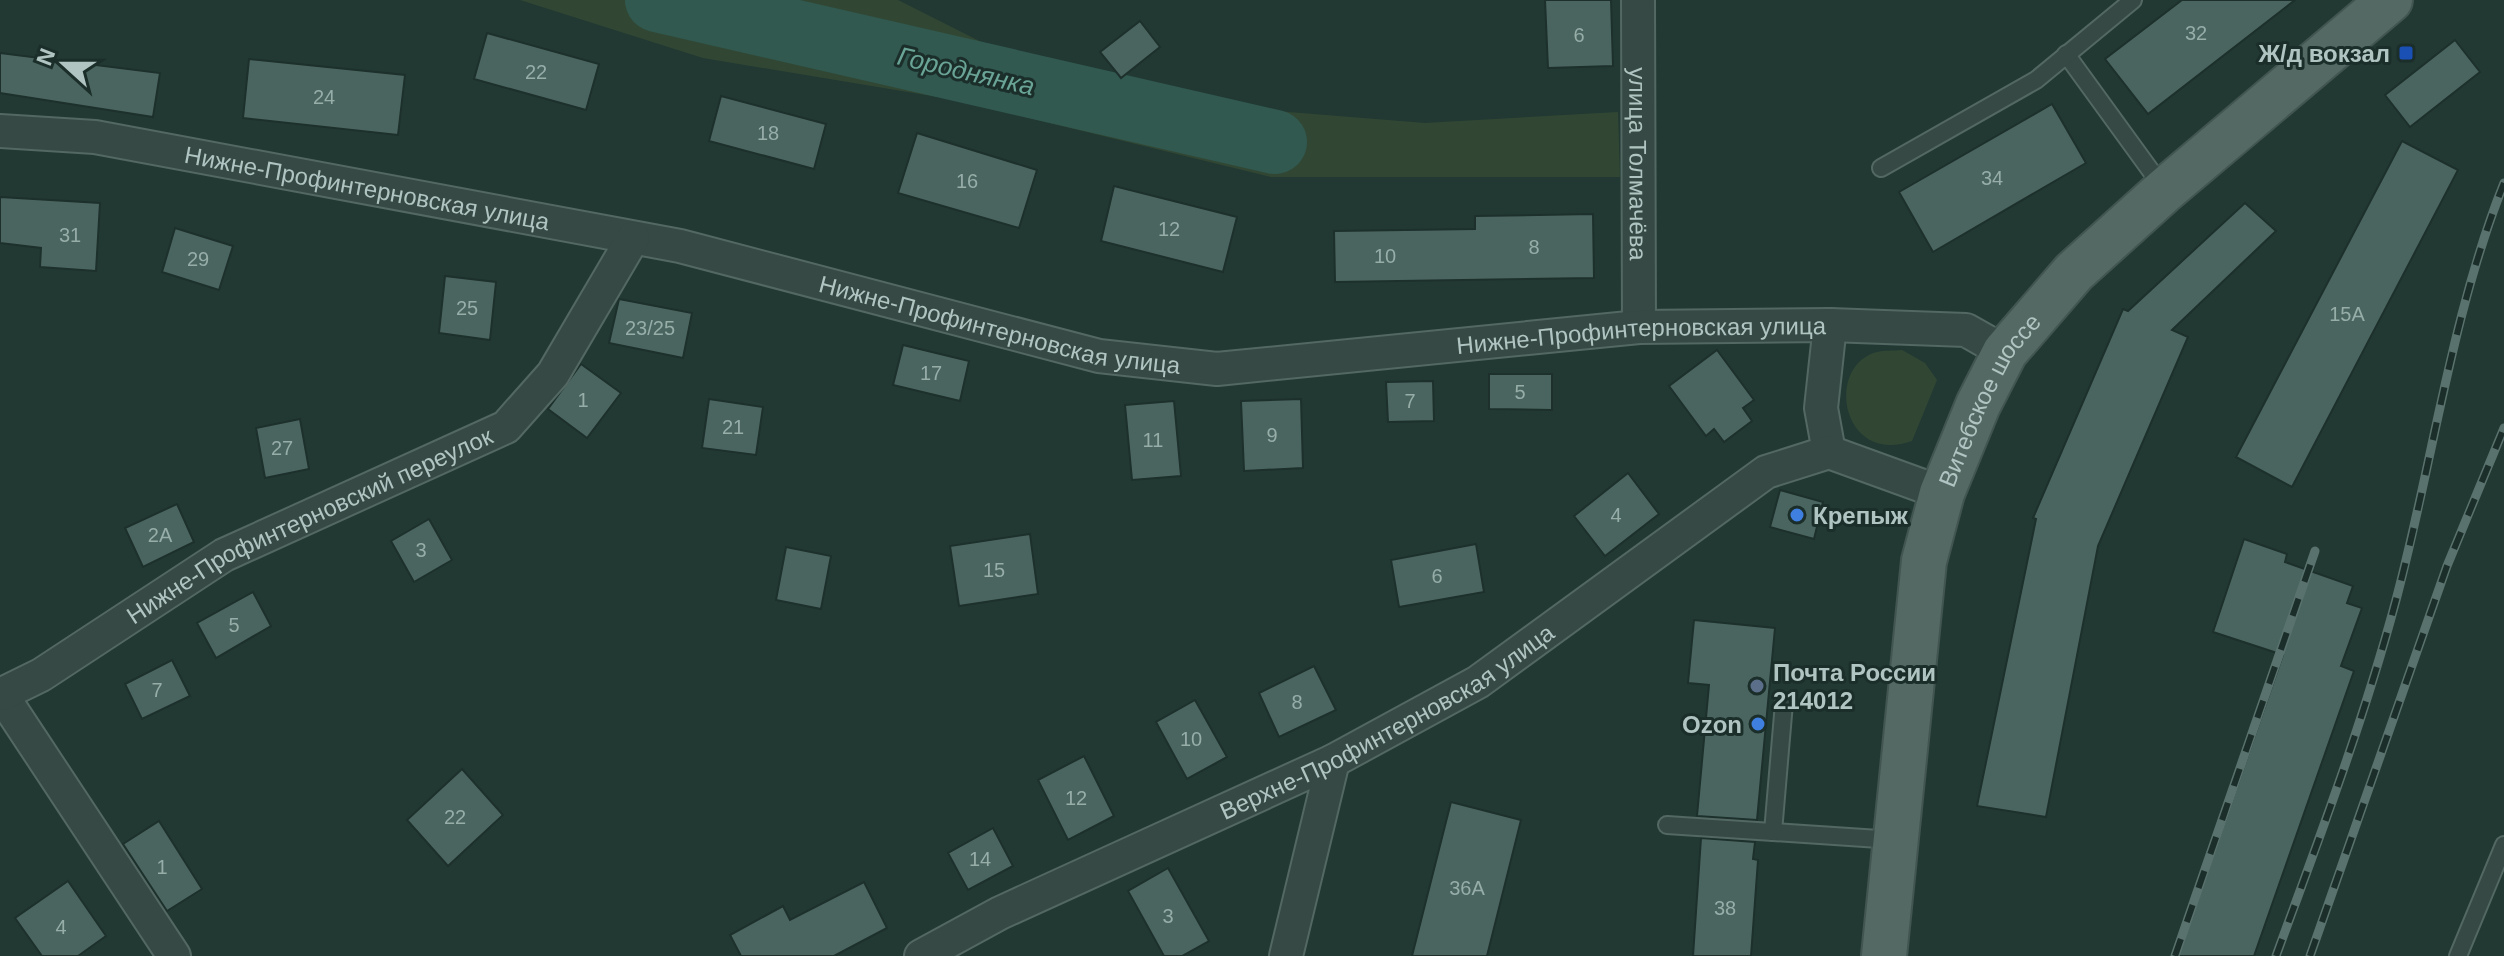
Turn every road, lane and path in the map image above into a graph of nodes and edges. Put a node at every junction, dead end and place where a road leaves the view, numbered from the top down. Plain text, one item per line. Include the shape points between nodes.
1 (1638, 0) edge
2 (2133, 0) edge
3 (2376, 4) edge
4 (2066, 54) junction
5 (0, 131) edge
6 (1881, 168) dead end
7 (2165, 190) junction
8 (633, 238) junction
9 (1830, 325) junction
10 (1639, 327) junction
11 (2005, 352) junction
12 (1829, 452) junction
13 (1942, 493) junction
14 (0, 695) edge
15 (1784, 703) dead end
16 (1333, 761) junction
17 (1667, 825) dead end
18 (1773, 832) junction
19 (1896, 840) junction
20 (2504, 845) edge
21 (174, 956) edge
22 (921, 956) edge
23 (1286, 956) edge
24 (1884, 956) edge
25 (2458, 956) edge

1 - 10 street, улица Толмачёва
2 - 4 lane
3 - 7 main road, Витебское шоссе
4 - 6 lane via 2036,80
4 - 7 lane
5 - 8 street, Нижне-Профинтерновская улица via 95,137
7 - 11 main road, Витебское шоссе via 2074,272
8 - 10 street, Нижне-Профинтерновская улица via 1099,356 1217,369
8 - 14 street, Нижне-Профинтерновский переулок via 553,374 506,427 224,555 41,675
9 - 10 street, Нижне-Профинтерновская улица
9 - 11 street, Нижне-Профинтерновская улица via 1966,330
9 - 12 street via 1821,408
11 - 13 main road, Витебское шоссе
12 - 13 street
12 - 16 street, Верхне-Профинтерновская улица via 1766,472 1478,682
13 - 19 main road, Витебское шоссе via 1924,561
14 - 21 street
15 - 18 lane
16 - 22 street, Верхне-Профинтерновская улица via 1000,913
16 - 23 street
17 - 18 lane
18 - 19 lane
19 - 24 main road, Витебское шоссе
20 - 25 lane

